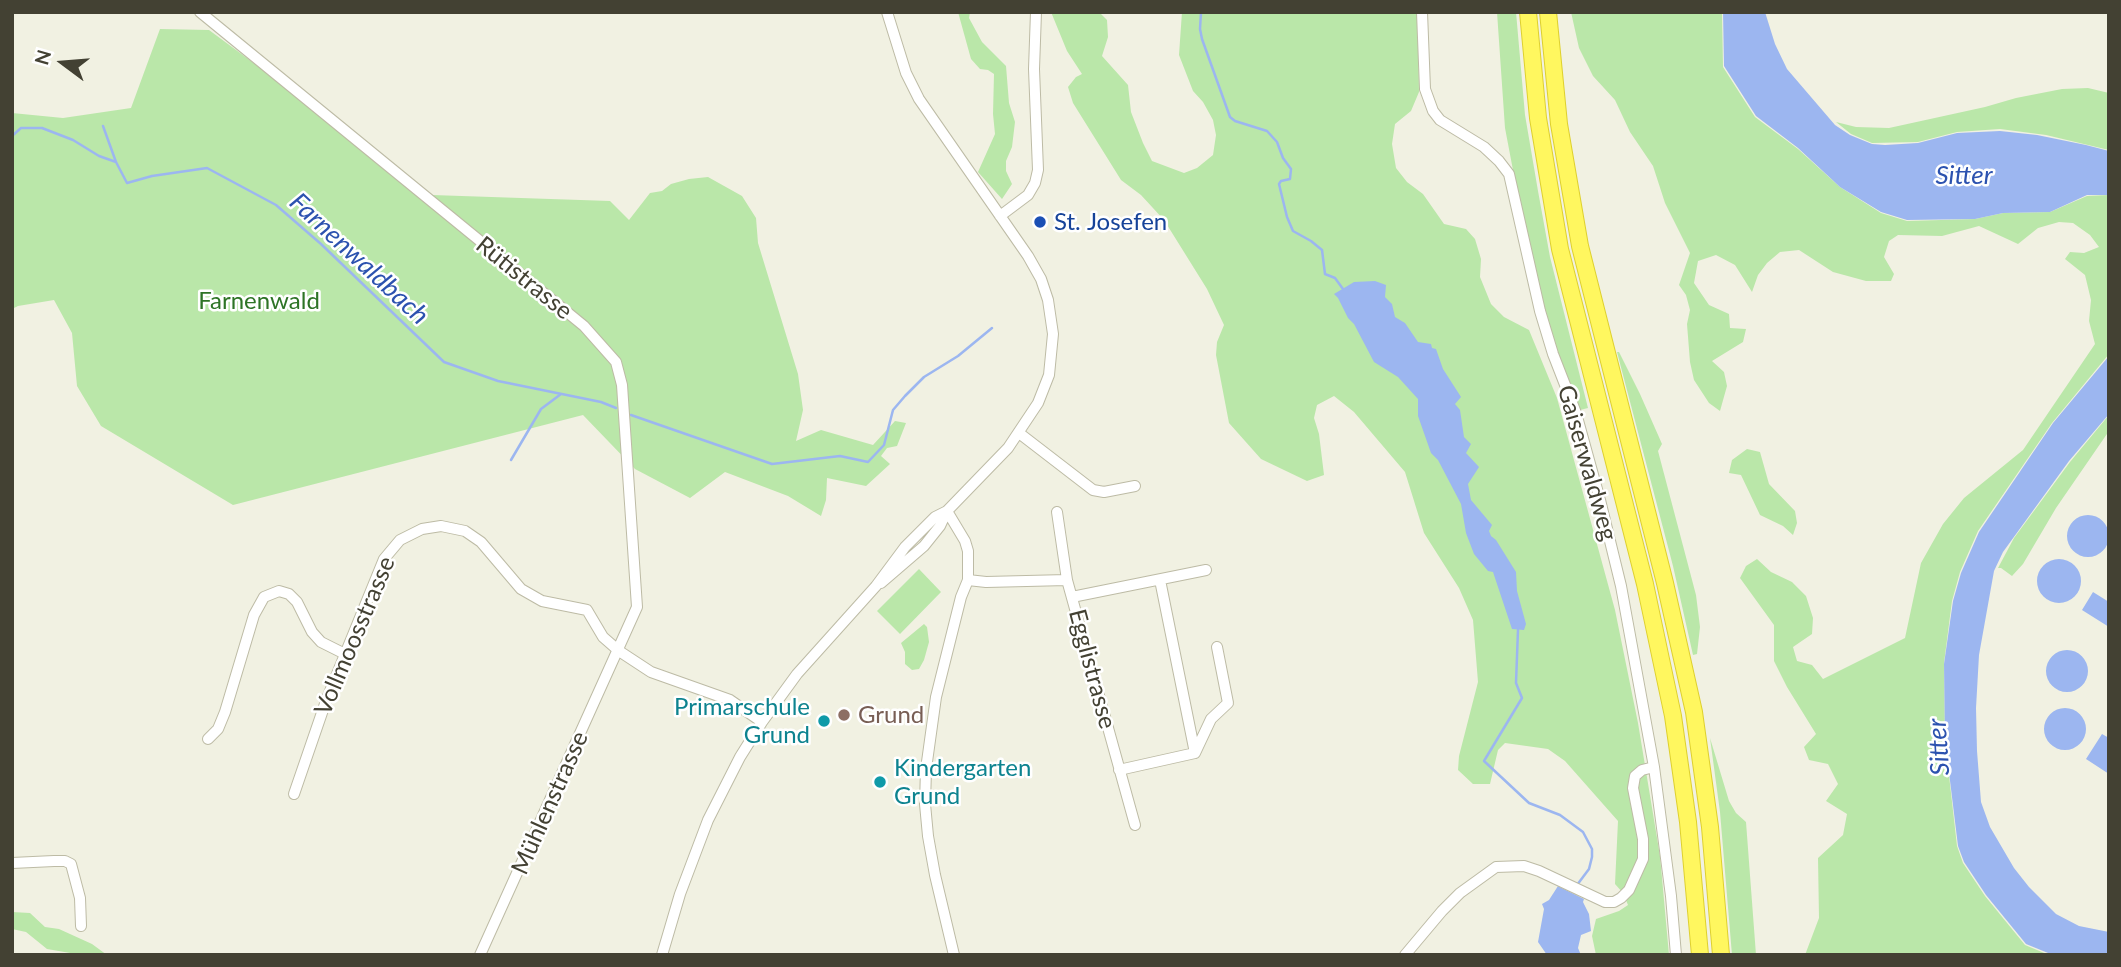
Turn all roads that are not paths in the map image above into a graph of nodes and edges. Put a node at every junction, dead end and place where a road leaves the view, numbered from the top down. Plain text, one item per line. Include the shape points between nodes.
1 (200, 12) edge
2 (887, 12) edge
3 (1036, 12) edge
4 (1422, 12) edge
5 (1528, 12) edge
6 (1548, 12) edge
7 (1000, 216) junction
8 (1019, 433) junction
9 (1135, 486) dead end
10 (947, 512) junction
11 (1057, 512) dead end
12 (1206, 570) dead end
13 (968, 580) junction
14 (1067, 580) junction
15 (1160, 580) junction
16 (1072, 597) junction
17 (1217, 647) dead end
18 (619, 651) junction
19 (345, 654) junction
20 (762, 722) junction
21 (208, 739) dead end
22 (1195, 752) junction
23 (1654, 767) junction
24 (1119, 770) junction
25 (294, 794) dead end
26 (1135, 825) dead end
27 (12, 863) edge
28 (81, 926) dead end
29 (480, 955) edge
30 (662, 955) edge
31 (954, 955) edge
32 (1405, 955) edge
33 (1676, 955) edge
34 (1700, 955) edge
35 (1721, 955) edge

1 - 18 street, Rütistrasse via 584,326 616,362 622,385 638,607
2 - 7 street via 919,99
3 - 7 street via 1038,170 1028,195
4 - 23 street, Gaiserwaldweg via 1424,89 1433,111 1485,147 1511,182 1540,311 1576,413 1606,524
5 - 34 highway via 1538,118 1558,236 1673,716
6 - 35 highway via 1559,124 1580,246 1693,712 1710,827
7 - 8 street via 1041,279 1053,334 1043,391
8 - 9 street via 1093,490
8 - 10 street
10 - 13 street via 965,541
10 - 20 street via 924,545 876,586 810,659
11 - 14 street, Egglistrasse
12 - 15 street
13 - 14 street
13 - 31 street via 941,673 925,779 928,836
14 - 16 street, Egglistrasse
15 - 16 street
15 - 22 street
16 - 24 street, Egglistrasse
17 - 22 street via 1228,703 1211,719
18 - 19 street, Vollmoosstrasse via 603,637 587,610 530,595 474,536 442,526 412,532 386,555
18 - 20 street, Vollmoosstrasse via 651,672 730,700
18 - 29 street, Mühlenstrasse
19 - 21 street via 321,642 289,594 279,591 264,597 254,615 225,712
19 - 25 street, Vollmoosstrasse
20 - 30 street via 708,820
22 - 24 street
23 - 32 street via 1635,776 1643,859 1629,890 1614,902 1524,866 1496,867 1451,902
23 - 33 street, Gaiserwaldweg
24 - 26 street, Egglistrasse
27 - 28 street via 54,860 71,864

